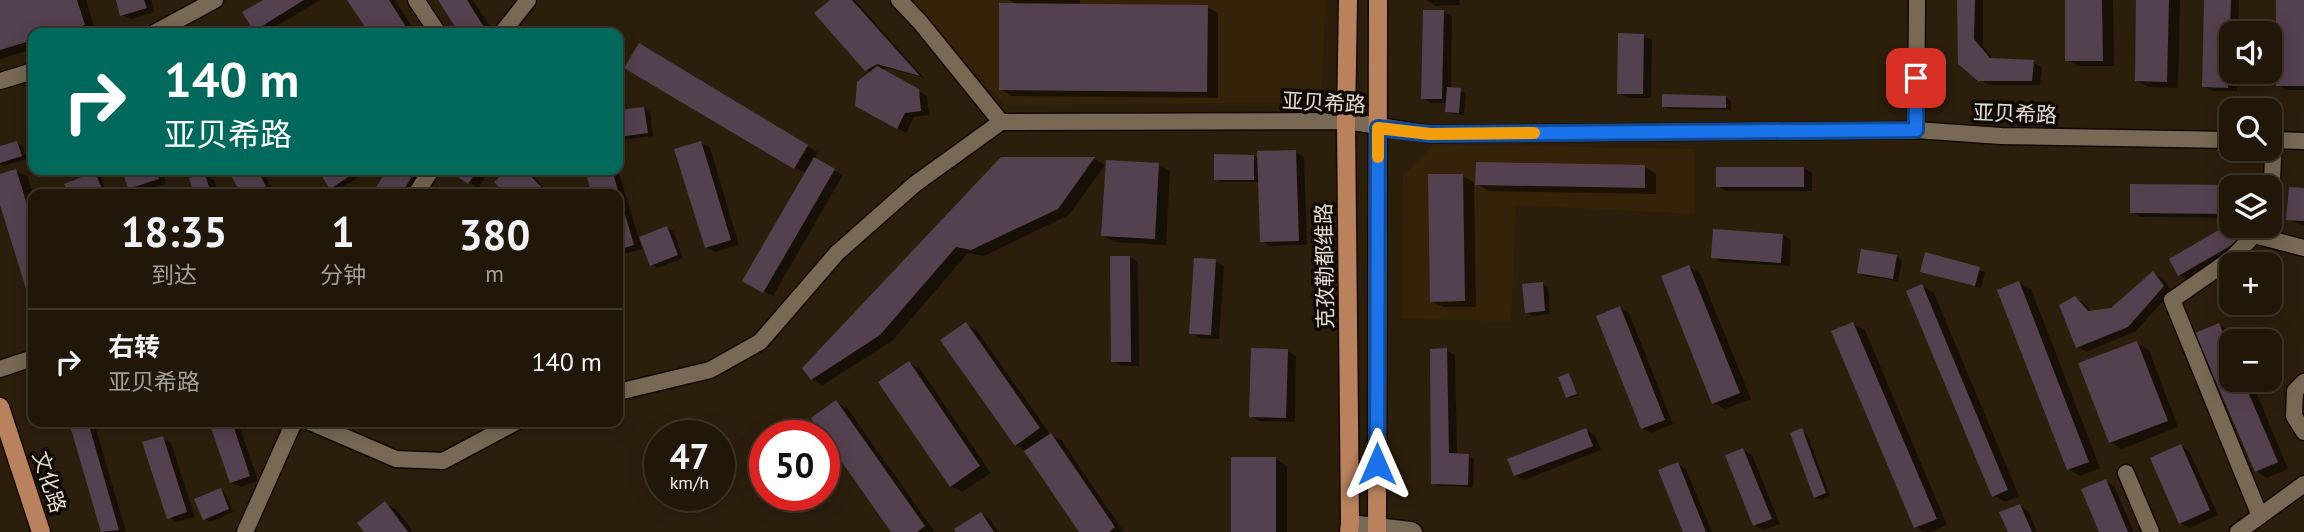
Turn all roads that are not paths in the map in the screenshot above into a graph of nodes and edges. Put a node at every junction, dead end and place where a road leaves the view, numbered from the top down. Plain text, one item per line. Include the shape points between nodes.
1 (215, 0) edge
2 (416, 0) edge
3 (528, 0) edge
4 (899, 0) edge
5 (1348, 0) edge
6 (1378, 0) edge
7 (1917, 0) edge
8 (163, 28) edge
9 (435, 28) edge
10 (506, 28) edge
11 (28, 73) edge
12 (0, 81) edge
13 (1346, 121) junction
14 (1001, 122) junction
15 (1378, 128) junction
16 (1916, 130) junction
17 (2219, 140) edge
18 (2282, 140) edge
19 (2304, 141) edge
20 (2251, 238) edge
21 (2278, 238) edge
22 (2304, 248) edge
23 (28, 360) edge
24 (0, 369) edge
25 (2304, 382) edge
26 (623, 391) edge
27 (0, 407) edge
28 (293, 427) edge
29 (321, 427) edge
30 (507, 427) edge
31 (2304, 432) edge
32 (2126, 474) dead end
33 (2304, 484) edge
34 (2260, 516) junction
35 (1350, 528) edge
36 (1378, 530) edge
37 (41, 532) edge
38 (245, 532) edge
39 (1414, 532) edge
40 (2151, 532) edge
41 (2238, 532) edge

1 - 8 street
2 - 9 street
3 - 10 street
4 - 14 street
5 - 13 main road, 克孜勒都维路
6 - 15 main road
7 - 16 street
11 - 12 street
13 - 14 street, 亚贝希路
13 - 15 street, 亚贝希路
13 - 35 main road, 克孜勒都维路
14 - 26 street via 915,184 837,253 761,342 710,370
15 - 16 street, 亚贝希路 via 1430,134
15 - 36 main road
16 - 17 street, 亚贝希路
18 - 19 street
20 - 34 street via 2231,259 2172,300
21 - 22 street
23 - 24 street
25 - 31 street via 2295,391 2294,416
27 - 37 main road, 文化路
28 - 38 street
29 - 30 street via 396,460 443,461
32 - 40 street
33 - 34 street
34 - 41 street
35 - 36 street
36 - 39 street

